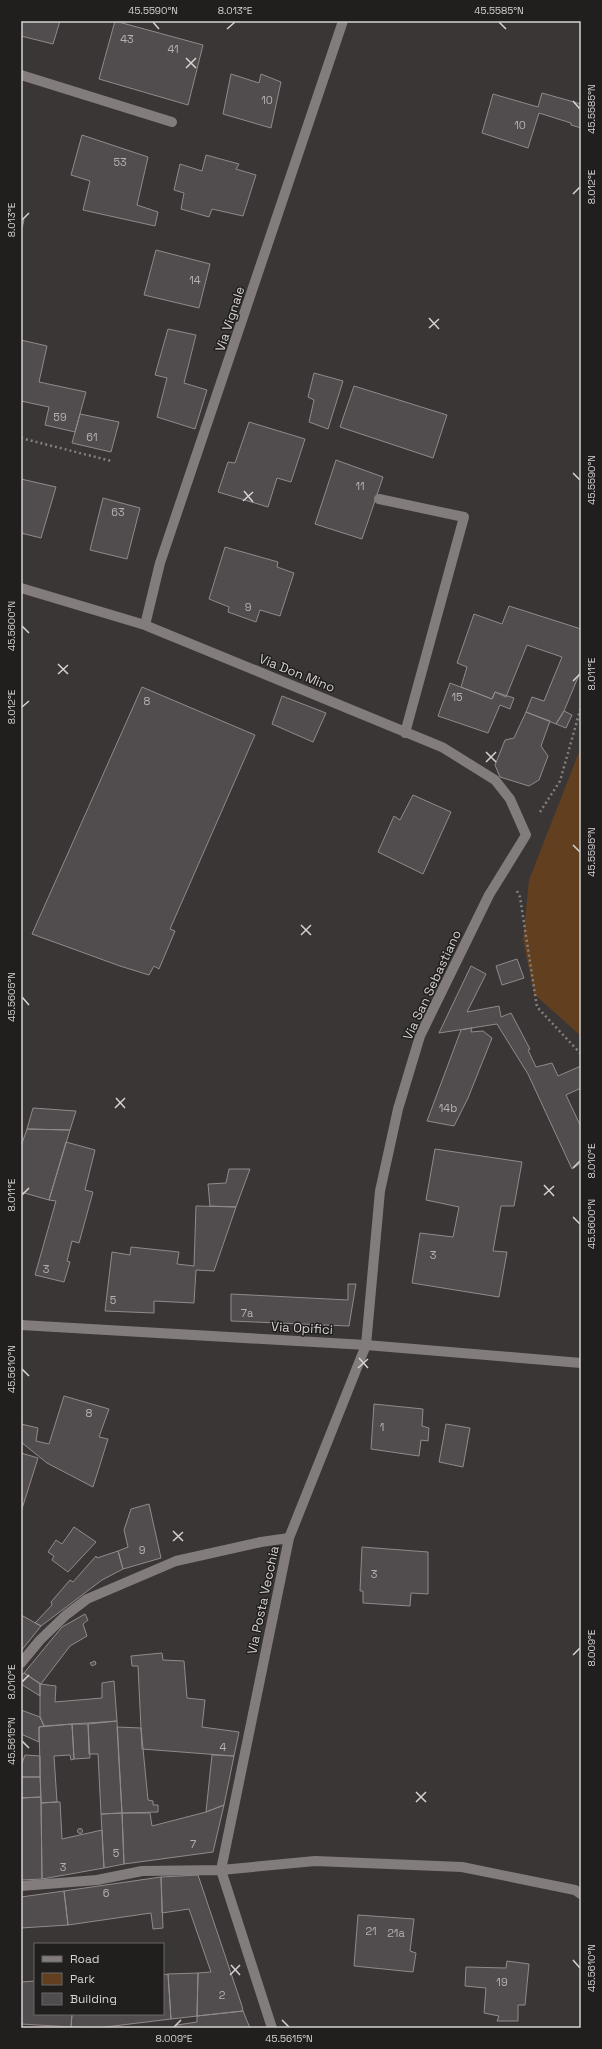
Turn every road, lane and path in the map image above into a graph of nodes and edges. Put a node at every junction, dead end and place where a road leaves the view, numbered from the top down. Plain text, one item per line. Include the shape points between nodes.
1 (343, 21) edge
2 (21, 75) edge
3 (172, 122) dead end
4 (21, 438) edge
5 (111, 461) dead end
6 (380, 499) dead end
7 (21, 588) edge
8 (144, 625) junction
9 (581, 707) edge
10 (405, 733) junction
11 (526, 835) junction
12 (505, 868) junction
13 (581, 1054) edge
14 (21, 1325) edge
15 (366, 1345) junction
16 (581, 1363) edge
17 (289, 1538) junction
18 (21, 1663) edge
19 (221, 1870) junction
20 (21, 1886) edge
21 (581, 1894) edge
22 (272, 2028) edge

1 - 8 street, Via Vignale via 160,563
2 - 3 street
4 - 5 path
6 - 10 street via 464,517
7 - 8 street, Via Don Mino
8 - 10 street, Via Don Mino
9 - 11 path via 560,781
10 - 11 street, Via Don Mino via 442,747 495,780 510,799
11 - 12 street, Via San Sebastiano
12 - 13 path via 520,897 537,1007
12 - 15 street, Via San Sebastiano via 489,895 420,1036 398,1109 380,1191
14 - 15 street, Via Opifici
15 - 16 street, Via Opifici
15 - 17 street, Via Posta Vecchia
17 - 18 street via 176,1561 87,1599 40,1640
17 - 19 street, Via Posta Vecchia
19 - 20 street via 142,1872 97,1880
19 - 21 street via 315,1861 462,1867 575,1890
19 - 22 street

